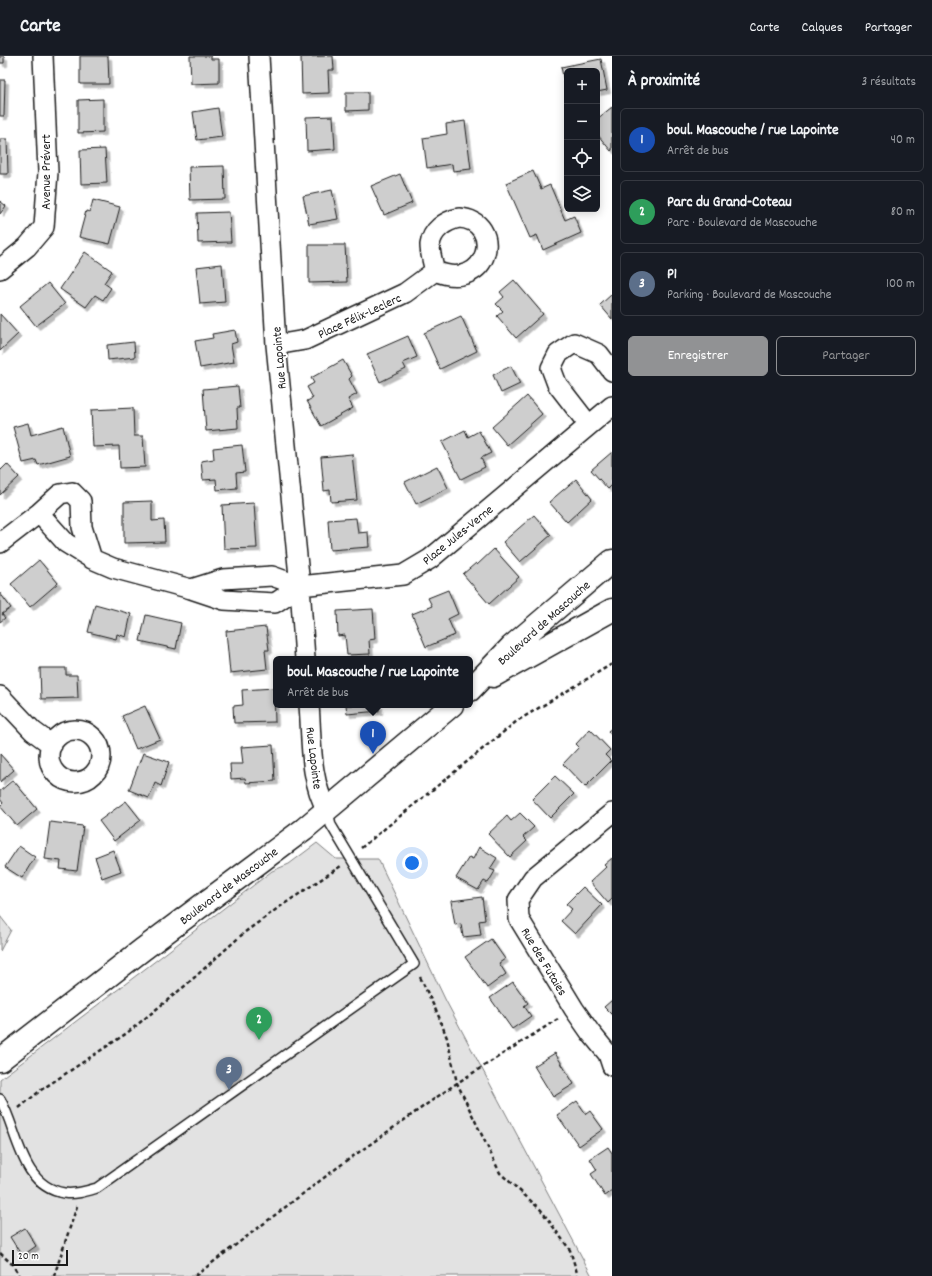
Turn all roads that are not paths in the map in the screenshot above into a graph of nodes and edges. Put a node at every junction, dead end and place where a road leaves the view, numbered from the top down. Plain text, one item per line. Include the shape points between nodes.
1 (43, 56) edge
2 (259, 56) edge
3 (0, 269) edge
4 (435, 271) dead end
5 (276, 345) junction
6 (612, 371) edge
7 (612, 406) edge
8 (588, 424) junction
9 (39, 513) junction
10 (0, 543) edge
11 (92, 558) junction
12 (612, 561) edge
13 (300, 586) junction
14 (191, 589) junction
15 (612, 610) edge
16 (306, 656) edge
17 (473, 687) edge
18 (0, 696) edge
19 (309, 708) edge
20 (448, 708) edge
21 (52, 745) dead end
22 (327, 810) junction
23 (612, 812) edge
24 (0, 1060) edge
25 (612, 1066) edge
26 (0, 1099) edge

1 - 3 street, Avenue Prévert via 48,172 44,227 27,248
2 - 5 street, Rue Lapointe
4 - 5 street, Place Félix-Leclerc via 398,297 305,340
5 - 13 street, Rue Lapointe
6 - 8 street via 599,354 574,343 558,354 551,368 557,384
7 - 8 street, Place Jules-Verne
8 - 13 street, Place Jules-Verne via 430,559 403,575
9 - 10 street
9 - 11 street via 66,543
9 - 11 street via 60,494 72,492 81,502 82,527
11 - 14 street via 113,568
12 - 17 street, Boulevard de Mascouche via 511,647
13 - 14 street via 272,576 223,579
13 - 14 street via 275,603 224,600
13 - 16 street, Rue Lapointe
15 - 17 street, Boulevard de Mascouche
18 - 21 street via 33,731
19 - 22 street, Rue Lapointe via 316,783
20 - 22 street, Boulevard de Mascouche
22 - 24 street, Boulevard de Mascouche
22 - 26 lane via 332,825 414,964 97,1188 65,1193 48,1188 31,1172
23 - 25 street, Rue des Futaies via 533,878 518,900 519,919 574,1009 608,1054

